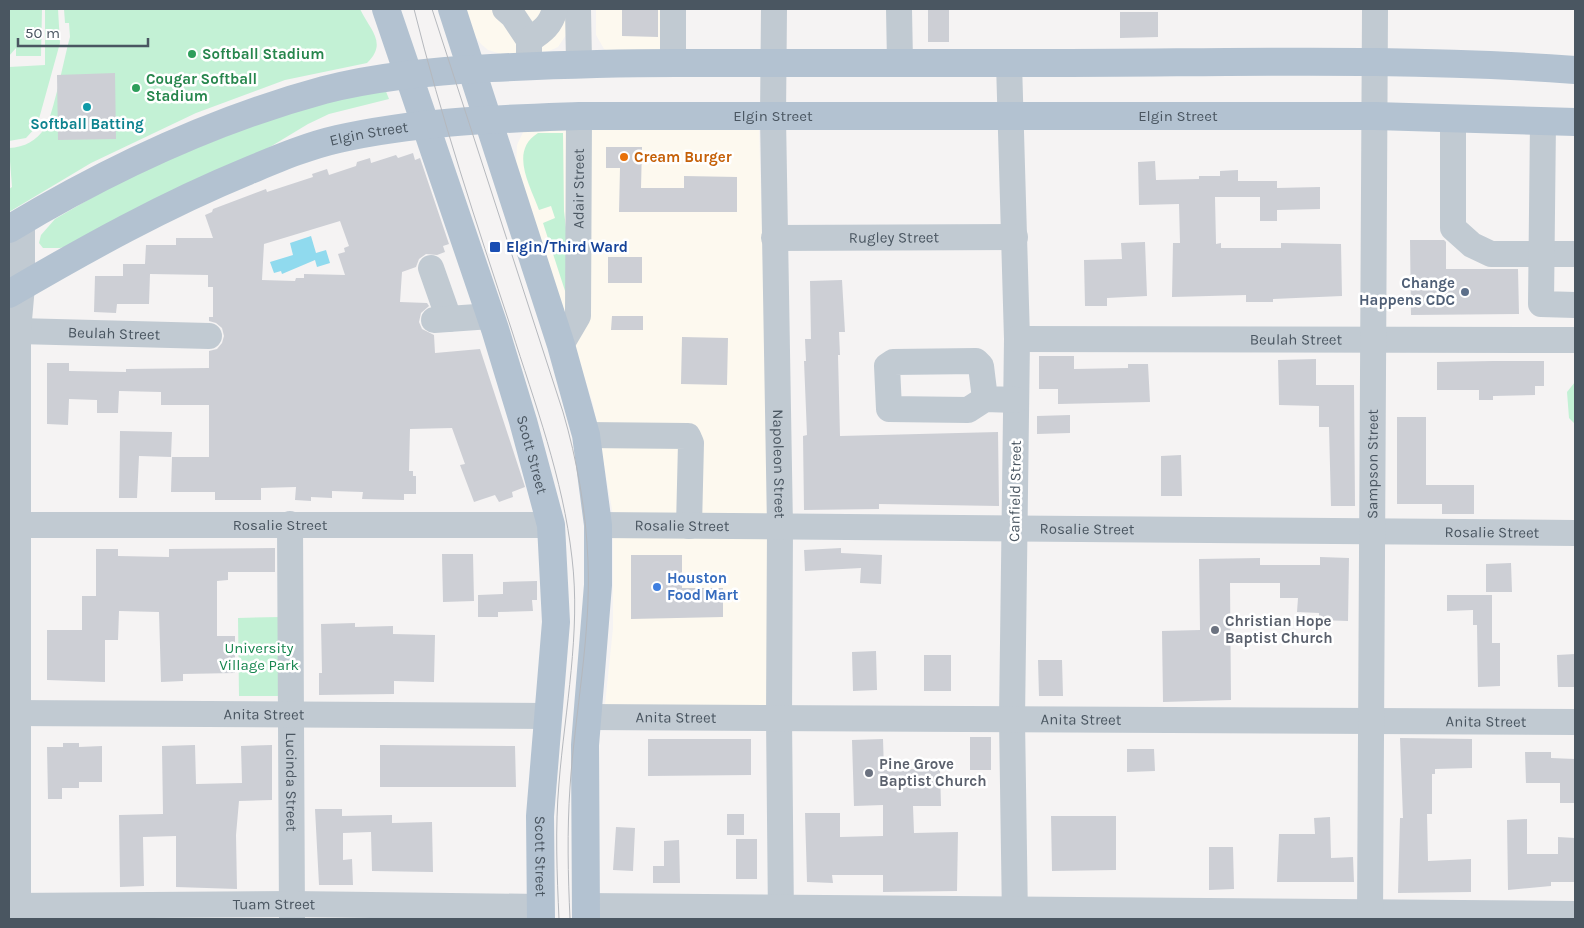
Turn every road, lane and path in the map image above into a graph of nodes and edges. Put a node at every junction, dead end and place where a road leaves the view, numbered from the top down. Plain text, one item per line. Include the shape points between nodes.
1 (386, 9) edge
2 (505, 9) edge
3 (555, 9) edge
4 (578, 9) edge
5 (673, 9) edge
6 (774, 9) edge
7 (899, 9) edge
8 (1375, 9) edge
9 (457, 10) edge
10 (529, 53) junction
11 (578, 62) junction
12 (900, 62) junction
13 (1375, 62) junction
14 (673, 63) junction
15 (774, 63) junction
16 (1009, 63) junction
17 (471, 69) junction
18 (1575, 70) edge
19 (408, 75) junction
20 (579, 116) junction
21 (1012, 116) junction
22 (1375, 116) junction
23 (773, 117) junction
24 (1454, 118) junction
25 (487, 119) junction
26 (1543, 121) junction
27 (1575, 122) edge
28 (426, 124) junction
29 (15, 225) edge
30 (1015, 237) junction
31 (774, 238) junction
32 (1541, 253) junction
33 (1575, 254) edge
34 (432, 268) dead end
35 (15, 290) edge
36 (1541, 304) junction
37 (1575, 305) edge
38 (491, 316) junction
39 (18, 330) junction
40 (209, 336) dead end
41 (1017, 339) junction
42 (1374, 339) junction
43 (1540, 340) junction
44 (1575, 340) edge
45 (560, 346) junction
46 (984, 399) dead end
47 (1016, 400) junction
48 (586, 435) junction
49 (290, 524) junction
50 (13, 525) edge
51 (551, 525) junction
52 (598, 526) junction
53 (689, 526) junction
54 (780, 527) junction
55 (1014, 529) junction
56 (1374, 531) junction
57 (1575, 533) edge
58 (12, 713) edge
59 (290, 714) junction
60 (549, 716) junction
61 (587, 717) junction
62 (779, 718) junction
63 (1012, 719) junction
64 (1372, 721) junction
65 (1575, 722) edge
66 (15, 910) edge
67 (292, 912) edge
68 (541, 913) edge
69 (586, 913) edge
70 (781, 914) edge
71 (1015, 914) edge
72 (1575, 914) edge
73 (1370, 916) edge

1 - 19 main road, Scott Street
2 - 10 street via 513,16
3 - 10 street via 552,19
4 - 11 street
5 - 14 street
6 - 15 street, Napoleon Street
7 - 12 street
8 - 13 street, Sampson Street
9 - 17 main road
10 - 11 main road
10 - 17 main road
11 - 14 main road
12 - 15 main road
12 - 16 main road
13 - 16 main road
13 - 18 main road
13 - 22 street, Sampson Street
14 - 15 main road
15 - 23 street, Napoleon Street
16 - 21 street, Canfield Street
17 - 19 main road
17 - 25 main road
19 - 28 main road, Scott Street
19 - 29 main road via 327,89 256,110 140,158
20 - 23 main road, Elgin Street
20 - 25 main road, Elgin Street
20 - 45 street, Adair Street via 578,316
21 - 22 main road, Elgin Street
21 - 23 main road, Elgin Street
21 - 30 street, Canfield Street
22 - 24 main road, Elgin Street
22 - 42 street, Sampson Street
23 - 31 street, Napoleon Street
24 - 26 main road, Elgin Street
24 - 32 street via 1453,228 1472,245 1491,254
25 - 28 main road, Elgin Street
25 - 45 main road
26 - 27 main road, Elgin Street
26 - 32 street
28 - 35 main road, Elgin Street via 336,139 283,156 196,193
28 - 38 main road, Scott Street
29 - 35 street
30 - 31 street, Rugley Street
30 - 41 street, Canfield Street
31 - 54 street, Napoleon Street
32 - 33 street
32 - 36 street
34 - 38 street via 441,319
35 - 39 street
36 - 37 street
36 - 43 street
38 - 51 main road, Scott Street via 524,420
39 - 40 street, Beulah Street
39 - 50 street
41 - 42 street, Beulah Street
41 - 47 street, Canfield Street
42 - 43 street, Beulah Street
42 - 56 street, Sampson Street
43 - 44 street, Beulah Street
45 - 48 main road
46 - 47 street
47 - 55 street, Canfield Street
48 - 52 main road
48 - 53 street via 688,436 691,443
49 - 50 street, Rosalie Street
49 - 51 street, Rosalie Street
49 - 59 street, Lucinda Street
50 - 58 street
51 - 60 main road, Scott Street via 556,622
52 - 53 street, Rosalie Street
52 - 61 main road via 598,585
53 - 54 street, Rosalie Street
54 - 55 street, Rosalie Street
54 - 62 street, Napoleon Street
55 - 56 street, Rosalie Street
55 - 63 street, Canfield Street
56 - 57 street, Rosalie Street
56 - 64 street, Sampson Street
58 - 59 street, Anita Street
58 - 66 street
59 - 60 street, Anita Street
59 - 67 street, Lucinda Street
60 - 68 main road, Scott Street via 540,816
61 - 62 street, Anita Street
61 - 69 main road
62 - 63 street, Anita Street
62 - 70 street, Napoleon Street
63 - 64 street, Anita Street
63 - 71 street, Canfield Street
64 - 65 street, Anita Street
64 - 73 street, Sampson Street
66 - 67 street, Tuam Street
67 - 68 street, Tuam Street
69 - 70 street
70 - 71 street
71 - 73 street
72 - 73 street

